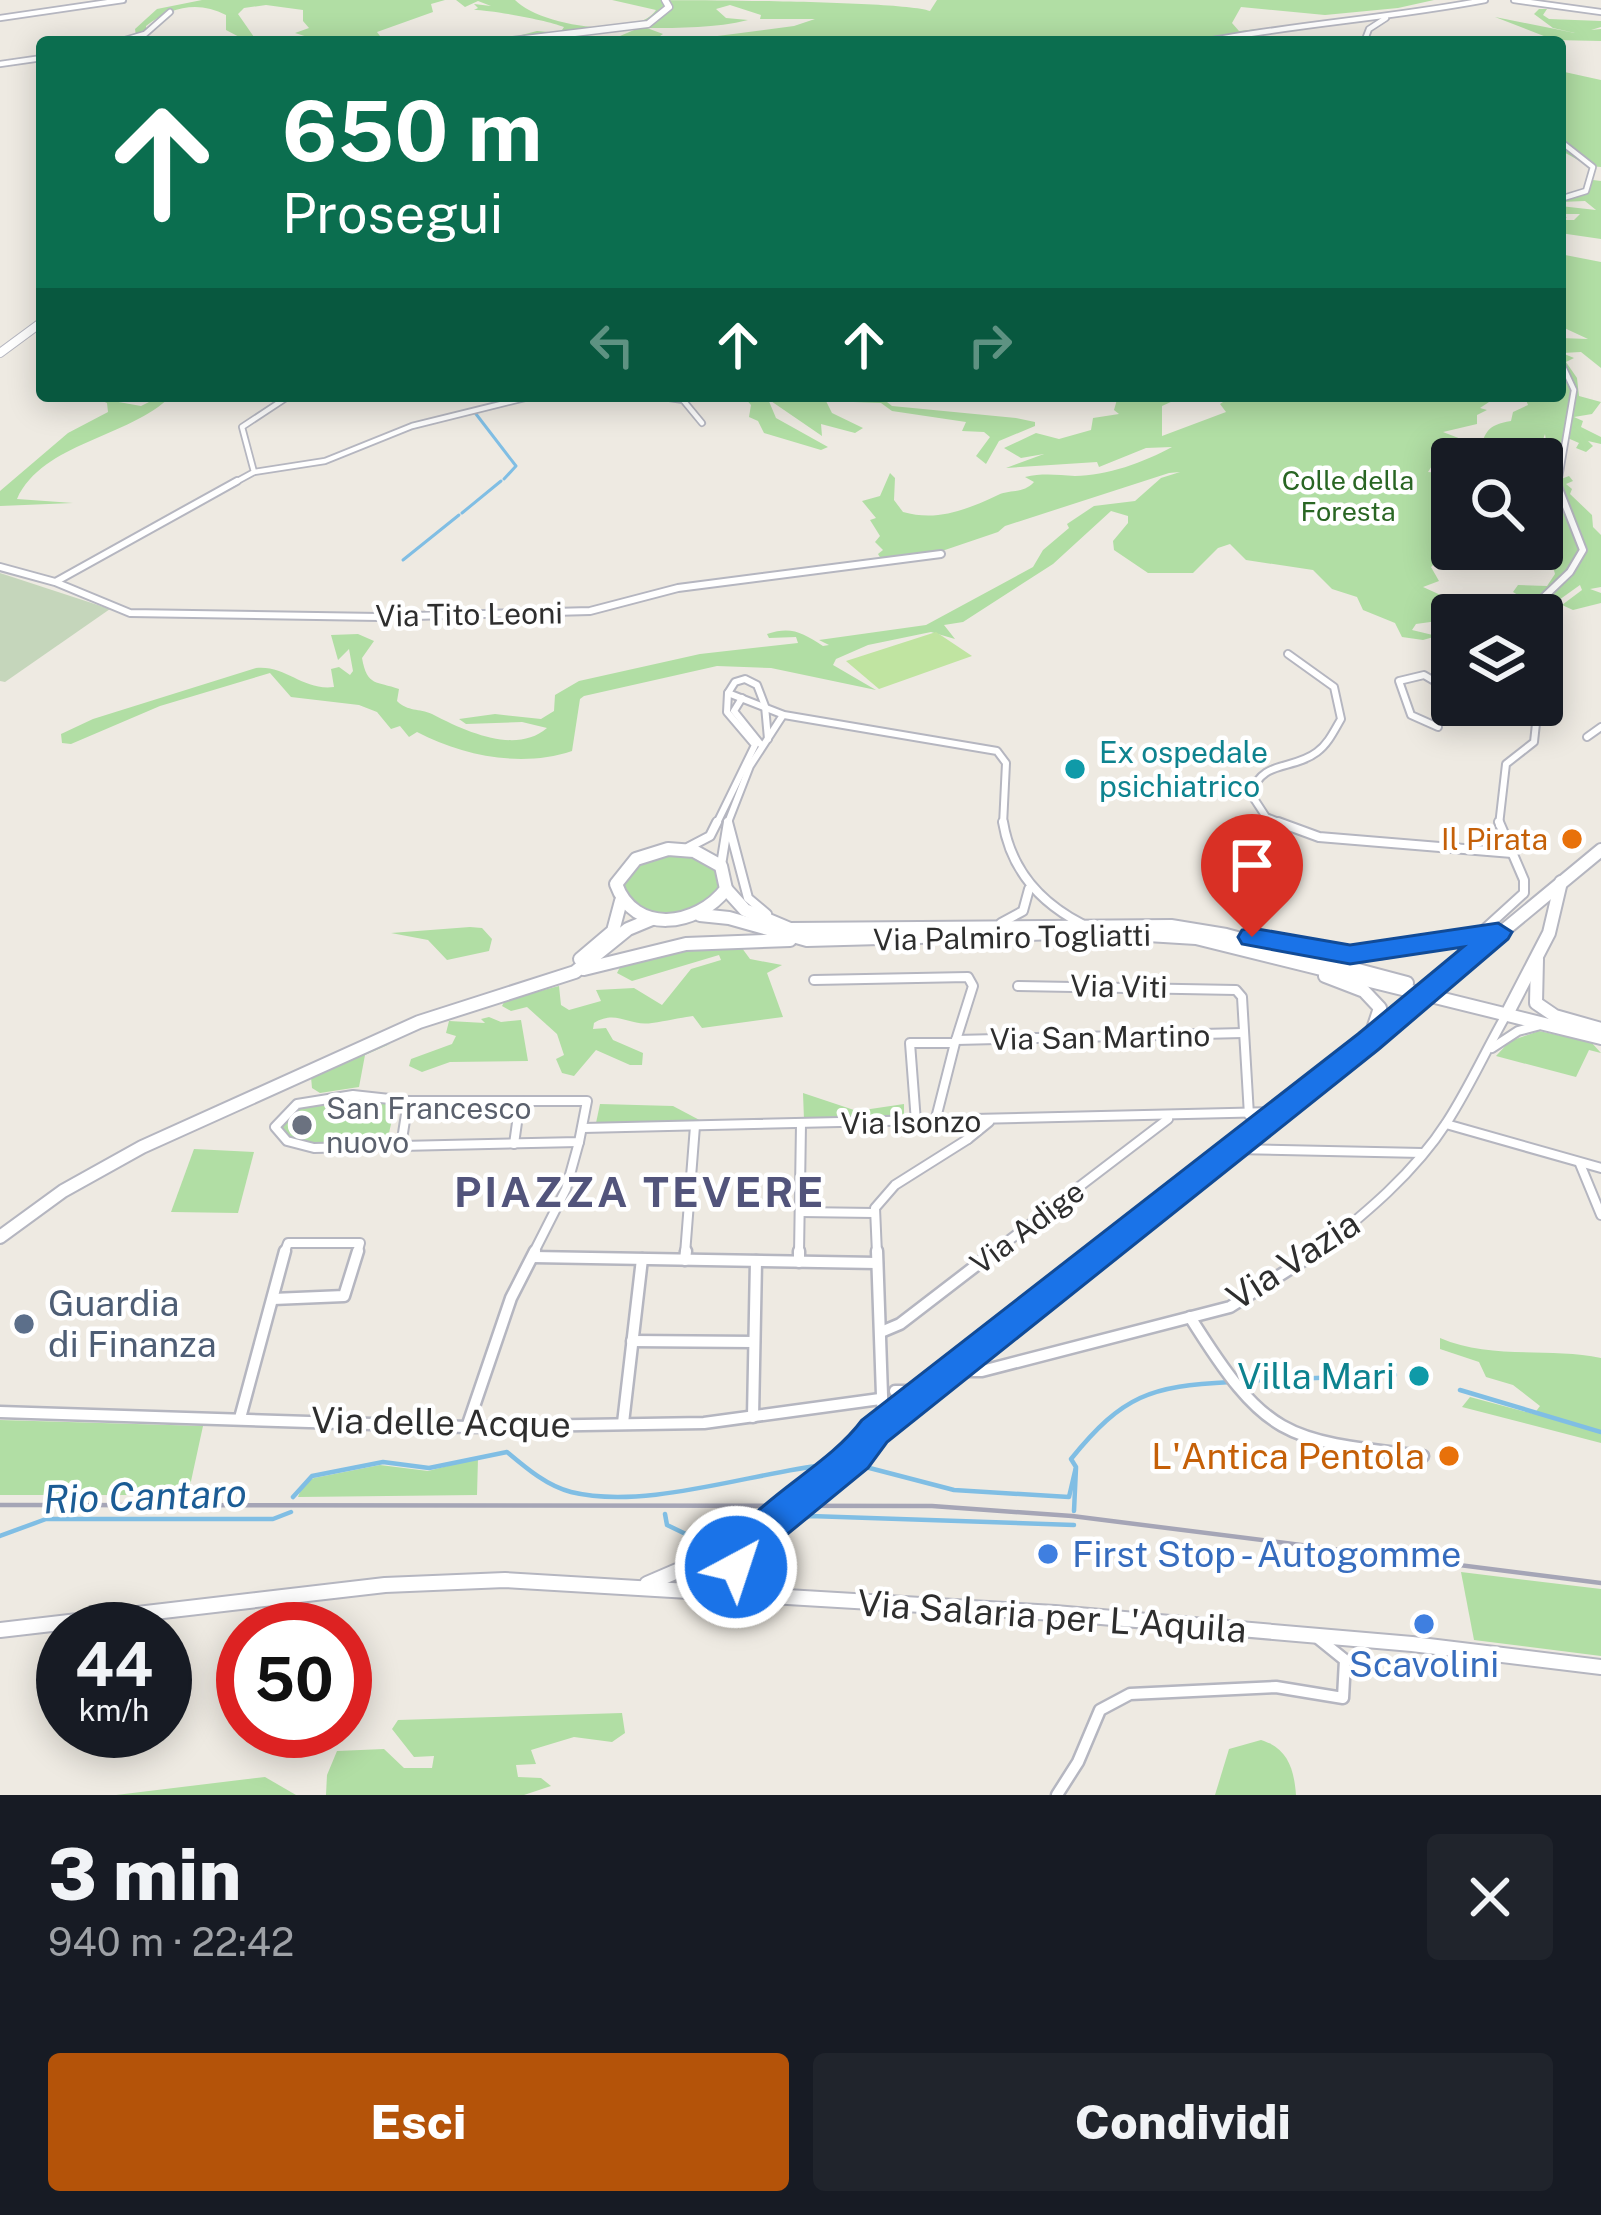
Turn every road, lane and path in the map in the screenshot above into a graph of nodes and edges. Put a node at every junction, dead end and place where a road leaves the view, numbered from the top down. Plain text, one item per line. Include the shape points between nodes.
1 (123, 0) edge
2 (665, 0) edge
3 (1485, 0) edge
4 (1514, 0) edge
5 (1461, 1) edge
6 (170, 12) dead end
7 (1601, 12) edge
8 (1386, 16) junction
9 (0, 18) edge
10 (139, 36) edge
11 (550, 36) edge
12 (1233, 36) edge
13 (1366, 36) edge
14 (36, 59) edge
15 (0, 64) edge
16 (1566, 146) edge
17 (1566, 197) edge
18 (36, 326) edge
19 (0, 353) edge
20 (1566, 373) edge
21 (280, 402) edge
22 (509, 402) edge
23 (685, 402) edge
24 (702, 423) dead end
25 (254, 472) junction
26 (941, 554) dead end
27 (0, 566) edge
28 (55, 582) junction
29 (1547, 594) edge
30 (1288, 654) dead end
31 (1431, 679) edge
32 (728, 693) junction
33 (743, 697) junction
34 (765, 706) junction
35 (783, 715) junction
36 (1431, 724) edge
37 (1536, 726) edge
38 (1601, 727) edge
39 (1587, 737) dead end
40 (768, 739) junction
41 (760, 753) junction
42 (728, 818) junction
43 (682, 849) junction
44 (1601, 850) edge
45 (1512, 853) junction
46 (721, 866) junction
47 (1561, 882) junction
48 (1029, 887) junction
49 (726, 889) junction
50 (621, 901) junction
51 (1536, 903) junction
52 (700, 915) junction
53 (652, 919) junction
54 (1086, 926) junction
55 (969, 928) junction
56 (820, 931) junction
57 (1498, 932) junction
58 (1478, 935) junction
59 (1220, 938) junction
60 (1544, 938) junction
61 (800, 940) junction
62 (1537, 959) junction
63 (575, 972) junction
64 (814, 980) dead end
65 (1440, 981) junction
66 (541, 983) junction
67 (1018, 986) dead end
68 (1425, 994) junction
69 (1462, 1003) junction
70 (1507, 1014) junction
71 (1549, 1024) junction
72 (1243, 1033) junction
73 (1601, 1036) edge
74 (955, 1042) junction
75 (1369, 1042) junction
76 (1486, 1052) junction
77 (407, 1101) junction
78 (520, 1101) junction
79 (1277, 1112) junction
80 (1244, 1115) junction
81 (1142, 1118) junction
82 (1170, 1118) junction
83 (972, 1121) junction
84 (990, 1121) junction
85 (916, 1122) junction
86 (934, 1122) junction
87 (801, 1124) junction
88 (1446, 1124) junction
89 (1260, 1125) junction
90 (695, 1126) junction
91 (583, 1128) junction
92 (1147, 1136) junction
93 (968, 1139) junction
94 (579, 1142) junction
95 (514, 1144) junction
96 (401, 1146) junction
97 (1231, 1149) junction
98 (1424, 1153) junction
99 (1579, 1162) junction
100 (1601, 1168) edge
101 (800, 1213) junction
102 (874, 1213) junction
103 (1601, 1215) edge
104 (0, 1237) edge
105 (533, 1258) junction
106 (643, 1259) junction
107 (685, 1260) junction
108 (756, 1261) junction
109 (799, 1262) junction
110 (877, 1263) junction
111 (273, 1299) junction
112 (1190, 1317) junction
113 (880, 1332) junction
114 (632, 1341) junction
115 (754, 1342) junction
116 (954, 1370) junction
117 (884, 1381) junction
118 (933, 1386) junction
119 (895, 1391) junction
120 (881, 1402) junction
121 (902, 1411) junction
122 (0, 1412) edge
123 (753, 1417) junction
124 (240, 1418) junction
125 (622, 1424) junction
126 (467, 1427) junction
127 (879, 1428) junction
128 (1423, 1456) dead end
129 (742, 1541) junction
130 (736, 1567) junction
131 (638, 1587) junction
132 (710, 1592) junction
133 (771, 1596) junction
134 (0, 1630) edge
135 (1316, 1636) junction
136 (1601, 1667) edge
137 (1057, 1795) edge

1 - 9 street
2 - 11 street via 669,7 648,24
3 - 5 street
4 - 7 street
5 - 8 street
6 - 10 street
8 - 12 street
8 - 13 street
14 - 15 street
16 - 17 street via 1594,167 1586,191
18 - 19 street
20 - 29 street via 1574,390 1555,478 1583,550
21 - 25 street via 242,427
22 - 25 street via 412,426 325,461
23 - 24 street
25 - 28 street
26 - 28 street, Via Tito Leoni via 678,588 584,612 130,613
27 - 28 street, Via Tito Leoni
30 - 45 street via 1334,687 1341,719 1316,753 1257,777 1251,794 1266,817 1319,837
31 - 36 street via 1400,681 1412,715
32 - 33 street
32 - 34 street via 735,682 754,682
32 - 43 street via 727,712 755,745 710,836
33 - 34 street
33 - 41 street via 734,711 760,738
34 - 35 street
34 - 40 street
35 - 40 street
35 - 48 street via 997,751 1006,763 997,815
37 - 45 street via 1534,742 1502,772 1499,825
38 - 39 street
40 - 41 street
41 - 42 street
42 - 46 street
42 - 56 street via 752,903
43 - 46 street
43 - 50 street via 643,854 624,867 616,884
44 - 47 street
45 - 58 street via 1524,893
46 - 49 street
47 - 51 street
47 - 60 street
48 - 54 street
48 - 55 street via 1030,903 1015,918
49 - 52 street
49 - 56 street, Via Palmiro Togliatti via 764,920
50 - 53 street
50 - 66 street via 613,931
51 - 57 street
51 - 60 street via 1548,910
52 - 53 street
52 - 61 street, Via Palmiro Togliatti via 742,918
53 - 63 street
54 - 55 street, Via Palmiro Togliatti
54 - 59 street, Via Palmiro Togliatti via 1171,926
55 - 56 street, Via Palmiro Togliatti
57 - 58 street
57 - 65 street
58 - 59 street via 1350,954
59 - 61 street, Via Palmiro Togliatti
59 - 68 street, Via Palmiro Togliatti
59 - 75 street via 1364,991 1381,1016
60 - 62 street
61 - 63 street via 686,944
62 - 70 street
62 - 73 street via 1536,1003
63 - 66 street
64 - 74 street via 968,977 973,986
65 - 68 street
65 - 69 street
66 - 104 street via 419,1022 142,1147
67 - 72 street, Via Viti via 1236,990
68 - 69 street, Via Palmiro Togliatti
68 - 75 street
69 - 70 street, Via Palmiro Togliatti
70 - 71 street, Via Palmiro Togliatti
70 - 76 street, Via Vazia
71 - 73 street, Via Palmiro Togliatti
71 - 76 street via 1518,1031
72 - 74 street, Via San Martino
72 - 80 street, Via Viti
74 - 85 street, Via San Martino via 910,1043
74 - 86 street
75 - 79 street
76 - 88 street, Via Vazia
77 - 78 street
77 - 96 street
77 - 96 street via 319,1096 276,1120 279,1135 298,1146
78 - 91 street via 586,1101
78 - 95 street
79 - 80 street, Via Isonzo
79 - 89 street
80 - 82 street, Via Isonzo
80 - 89 street
81 - 82 street, Via Isonzo
81 - 84 street, Via Isonzo
81 - 92 street
82 - 92 street, Via Adige
83 - 84 street, Via Isonzo
83 - 86 street, Via Isonzo
83 - 93 street
84 - 93 street
85 - 86 street, Via Isonzo
85 - 87 street, Via Isonzo
87 - 90 street, Via Isonzo
87 - 101 street
88 - 98 street, Via Vazia
88 - 99 street
89 - 97 street
90 - 91 street, Via Isonzo
90 - 107 street
91 - 94 street
92 - 113 street, Via Adige
93 - 102 street via 881,1196
94 - 95 street
94 - 105 street
95 - 96 street
97 - 98 street
97 - 116 street
98 - 112 street, Via Vazia via 1310,1258 1246,1299
99 - 100 street
99 - 103 street
101 - 102 street
101 - 109 street
102 - 110 street
105 - 106 street
105 - 126 street
106 - 107 street
106 - 114 street
107 - 108 street
108 - 109 street
108 - 115 street
109 - 110 street
110 - 113 street
111 - 111 street via 288,1243 359,1243 344,1296
111 - 124 street
112 - 116 street, Via Vazia via 982,1372
112 - 128 street via 1275,1423 1302,1437
113 - 117 street
114 - 115 street
114 - 125 street
115 - 123 street
116 - 118 street
117 - 119 street
117 - 120 street
118 - 119 street
118 - 121 street
119 - 121 street
120 - 121 street, Via delle Acque
120 - 123 street, Via delle Acque
120 - 127 street
121 - 127 street
122 - 124 street, Via delle Acque
123 - 125 street, Via delle Acque
124 - 126 street, Via delle Acque
125 - 126 street, Via delle Acque
127 - 129 street
129 - 130 street
129 - 131 street
129 - 132 street via 715,1567
130 - 132 street
130 - 133 street
131 - 132 street, Via Salaria per L'Aquila
131 - 134 street, Via Salaria per L'Aquila via 424,1581
132 - 133 street, Via Salaria per L'Aquila
133 - 135 street, Via Salaria per L'Aquila
135 - 136 street, Via Salaria per L'Aquila
135 - 137 street via 1345,1660 1343,1698 1276,1687 1130,1694 1100,1710

